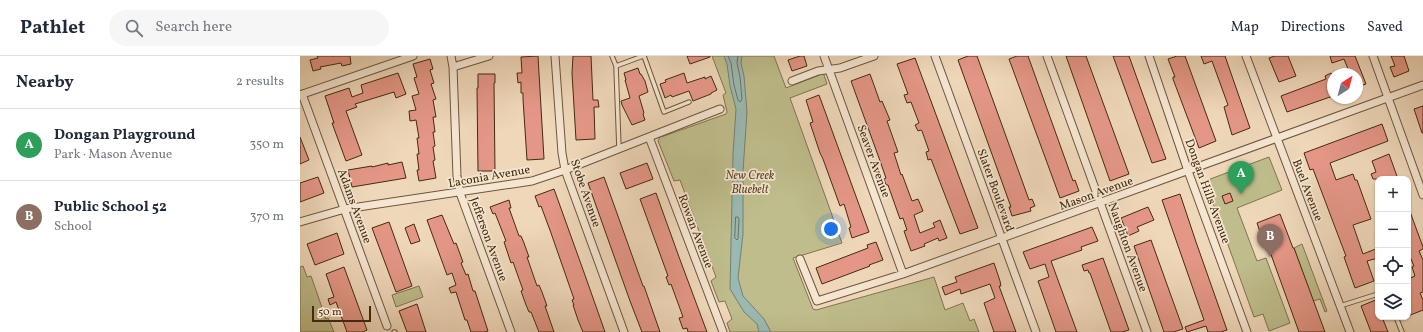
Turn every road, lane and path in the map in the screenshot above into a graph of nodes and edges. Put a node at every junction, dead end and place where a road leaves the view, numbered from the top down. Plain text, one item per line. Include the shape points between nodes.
1 (413, 56) edge
2 (451, 56) edge
3 (489, 56) edge
4 (555, 56) edge
5 (612, 56) edge
6 (644, 56) edge
7 (824, 56) edge
8 (874, 56) edge
9 (935, 56) edge
10 (1047, 56) edge
11 (1149, 56) edge
12 (1246, 56) edge
13 (1374, 56) edge
14 (616, 66) junction
15 (453, 67) junction
16 (829, 70) junction
17 (792, 81) dead end
18 (1423, 85) edge
19 (301, 94) edge
20 (1388, 97) junction
21 (690, 102) dead end
22 (720, 109) dead end
23 (649, 137) junction
24 (1277, 139) junction
25 (619, 149) junction
26 (565, 170) junction
27 (1188, 171) junction
28 (460, 192) junction
29 (1423, 195) edge
30 (1100, 203) junction
31 (345, 209) junction
32 (300, 222) edge
33 (1002, 239) junction
34 (800, 259) dead end
35 (903, 274) junction
36 (1375, 295) edge
37 (1340, 306) junction
38 (1397, 320) edge
39 (387, 326) dead end
40 (511, 332) edge
41 (624, 332) edge
42 (723, 332) edge
43 (1036, 332) edge
44 (1147, 332) edge
45 (1247, 332) edge
46 (1350, 332) edge
47 (1402, 332) edge

1 - 19 street
2 - 15 street, Jefferson Avenue
3 - 15 street
4 - 26 street, Stobe Avenue
5 - 14 lane
6 - 14 lane
6 - 21 lane via 664,112
7 - 16 street, Seaver Avenue
8 - 16 street
9 - 33 street, Slater Boulevard
10 - 30 street, Naughton Avenue
11 - 27 street, Dongan Hills Avenue
12 - 24 street, Buel Avenue
13 - 20 street
14 - 25 lane
15 - 28 street, Jefferson Avenue via 457,176
16 - 17 street via 818,71
16 - 35 street, Seaver Avenue
18 - 20 street, Mason Avenue
19 - 31 street, Adams Avenue
20 - 24 street, Mason Avenue
20 - 29 street
22 - 23 street, Laconia Avenue
23 - 25 street, Laconia Avenue
23 - 42 street, Rowan Avenue
24 - 27 street, Mason Avenue
24 - 37 street, Buel Avenue
25 - 26 street, Laconia Avenue
26 - 28 street, Laconia Avenue via 532,181
26 - 41 street, Stobe Avenue
27 - 30 street, Mason Avenue
27 - 45 street, Dongan Hills Avenue
28 - 31 street, Laconia Avenue
28 - 40 street, Jefferson Avenue
30 - 33 street, Mason Avenue
30 - 44 street, Naughton Avenue
31 - 32 street, Laconia Avenue
31 - 39 street, Adams Avenue
33 - 35 street, Mason Avenue
33 - 43 street, Slater Boulevard
34 - 35 street, Mason Avenue via 817,301
36 - 37 lane
37 - 46 street, Buel Avenue
38 - 47 lane

